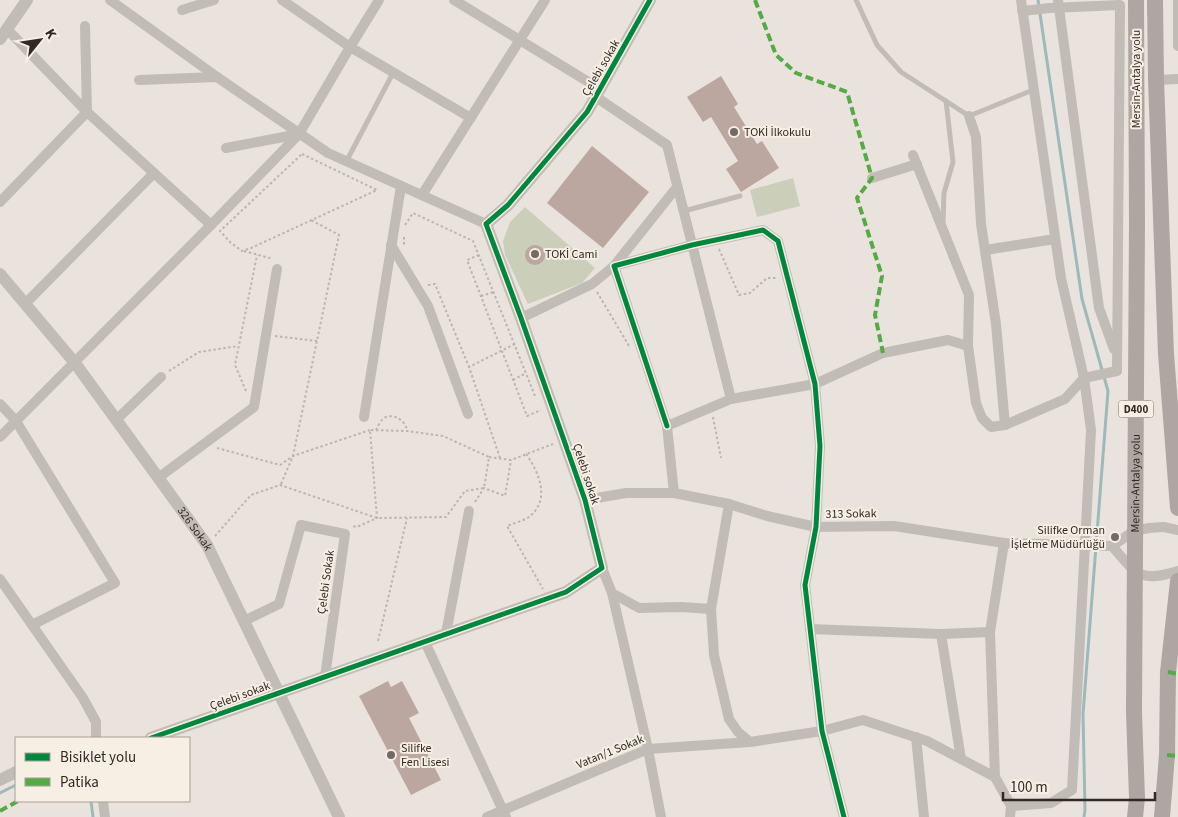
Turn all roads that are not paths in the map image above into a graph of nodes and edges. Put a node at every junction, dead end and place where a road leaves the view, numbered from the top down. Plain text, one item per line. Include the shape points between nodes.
1 (27, 0) edge
2 (110, 0) edge
3 (214, 0) edge
4 (282, 0) edge
5 (379, 0) edge
6 (454, 0) edge
7 (544, 0) edge
8 (650, 0) edge
9 (856, 0) edge
10 (1020, 0) edge
11 (1136, 0) edge
12 (1155, 0) edge
13 (1178, 0) edge
14 (1056, 5) edge
15 (182, 10) dead end
16 (1022, 11) junction
17 (85, 26) dead end
18 (2, 35) edge
19 (520, 40) junction
20 (350, 46) junction
21 (1178, 46) edge
22 (394, 72) junction
23 (217, 77) junction
24 (1178, 79) edge
25 (139, 80) dead end
26 (1156, 80) junction
27 (1034, 90) junction
28 (598, 93) junction
29 (946, 101) junction
30 (87, 112) junction
31 (969, 116) junction
32 (471, 118) junction
33 (299, 134) junction
34 (226, 148) dead end
35 (346, 162) junction
36 (154, 173) junction
37 (872, 178) dead end
38 (401, 186) junction
39 (677, 187) junction
40 (422, 195) junction
41 (740, 196) dead end
42 (0, 202) edge
43 (683, 211) junction
44 (486, 224) junction
45 (211, 225) junction
46 (943, 232) junction
47 (1056, 239) junction
48 (692, 245) junction
49 (391, 246) junction
50 (985, 250) junction
51 (614, 266) junction
52 (277, 269) dead end
53 (0, 274) edge
54 (25, 304) junction
55 (521, 318) junction
56 (968, 346) junction
57 (1172, 353) edge
58 (1117, 357) junction
59 (75, 363) junction
60 (161, 377) road end
61 (1084, 378) junction
62 (815, 384) junction
63 (731, 399) junction
64 (0, 404) edge
65 (468, 414) dead end
66 (364, 417) dead end
67 (116, 420) junction
68 (16, 421) junction
69 (1005, 425) junction
70 (667, 426) junction
71 (0, 437) edge
72 (158, 478) junction
73 (674, 493) junction
74 (585, 500) junction
75 (729, 504) junction
76 (1178, 508) edge
77 (468, 511) road end
78 (816, 526) junction
79 (1178, 530) edge
80 (1134, 531) junction
81 (1004, 543) junction
82 (1087, 544) junction
83 (1108, 546) junction
84 (602, 568) junction
85 (1178, 571) edge
86 (1134, 572) junction
87 (1178, 581) edge
88 (2, 585) edge
89 (612, 593) junction
90 (711, 609) junction
91 (244, 620) junction
92 (32, 625) junction
93 (810, 629) junction
94 (990, 632) junction
95 (446, 634) junction
96 (941, 634) junction
97 (425, 642) junction
98 (1173, 673) edge
99 (325, 677) junction
100 (279, 694) junction
101 (822, 731) junction
102 (96, 737) edge
103 (154, 737) edge
104 (916, 738) junction
105 (750, 742) junction
106 (648, 749) junction
107 (1172, 756) edge
108 (961, 759) junction
109 (15, 772) edge
110 (994, 777) junction
111 (1, 778) edge
112 (103, 802) edge
113 (1011, 812) edge
114 (505, 813) edge
115 (105, 817) edge
116 (339, 817) edge
117 (487, 817) edge
118 (661, 817) edge
119 (844, 817) edge
120 (924, 817) edge
121 (1134, 817) edge
122 (1162, 817) edge

1 - 18 street
2 - 23 street
3 - 15 street
4 - 20 street
5 - 20 street
6 - 19 street
7 - 19 street
8 - 28 street, Çelebi sokak
9 - 29 lane via 877,45 901,72
10 - 16 street
11 - 80 highway, Mersin-Antalya yolu / D400 via 1138,223
12 - 26 highway, Mersin-Antalya yolu / D400
13 - 21 street
14 - 16 street
14 - 58 street via 1099,308
14 - 58 street via 1120,5
16 - 27 street
17 - 30 street
18 - 30 street
19 - 28 street
19 - 32 street
20 - 22 street
20 - 33 street
22 - 32 street
22 - 35 lane
23 - 25 street
23 - 33 street
24 - 26 street
26 - 57 highway, Mersin-Antalya yolu / D400
27 - 31 lane
27 - 47 street
28 - 39 street via 667,145
28 - 44 street, Çelebi sokak via 587,112 508,205
29 - 31 lane
29 - 46 lane via 953,162 944,193
30 - 36 street
30 - 42 street
31 - 50 street via 976,137
32 - 40 street
33 - 34 street
33 - 35 street
33 - 45 street
35 - 38 street
36 - 45 street
36 - 54 street
37 - 46 street via 915,159
38 - 40 street
38 - 49 street
39 - 43 street
39 - 51 street
40 - 44 street
41 - 43 lane
43 - 48 street
44 - 55 street, Çelebi sokak
45 - 59 street
46 - 56 street via 969,295
47 - 50 street
47 - 61 street via 1061,278
48 - 51 street
48 - 62 street via 763,230 778,240
48 - 63 street
49 - 65 street via 428,306
49 - 66 street
50 - 69 street via 996,324
51 - 55 street via 592,284
51 - 70 street
52 - 72 street via 254,407
53 - 54 street, 326 Sokak
54 - 59 street, 326 Sokak
55 - 74 street, Çelebi sokak
56 - 62 street via 948,340 883,353
56 - 69 street via 976,403 982,418 991,427
57 - 76 highway, Mersin-Antalya yolu / D400
58 - 61 street via 1117,372
59 - 67 street, 326 Sokak
59 - 68 street
60 - 67 street
61 - 69 street via 1065,399
61 - 82 street via 1091,430
62 - 63 street
62 - 78 street via 820,446
63 - 70 street
64 - 68 street
67 - 72 street, 326 Sokak
68 - 71 street
68 - 92 street via 116,583
70 - 73 street
72 - 91 street, 326 Sokak via 207,545
73 - 74 street, 313 Sokak via 626,493
73 - 75 street, 313 Sokak
74 - 84 street, Çelebi sokak
75 - 78 street, 313 Sokak
75 - 90 street
77 - 95 street
78 - 81 street, 313 Sokak via 894,526
78 - 93 street via 805,585
79 - 80 street via 1164,527
80 - 83 street
80 - 86 highway, Mersin-Antalya yolu / D400
81 - 82 street, 313 Sokak
81 - 94 street
82 - 83 street, 313 Sokak
82 - 113 street via 1072,790 1051,802
83 - 86 street
84 - 89 street
84 - 95 street, Çelebi sokak via 566,592
85 - 86 street via 1161,576
86 - 121 highway, Mersin-Antalya yolu / D400 via 1137,798
87 - 98 highway
88 - 92 street
89 - 90 street via 639,608
89 - 106 street
90 - 105 street via 714,655 729,719
91 - 99 street, Çelebi Sokak via 279,604 301,525 345,534
91 - 100 street, 326 Sokak
92 - 102 street via 84,698 96,722
93 - 96 street
93 - 101 street
94 - 96 street
94 - 110 street
95 - 97 street, Çelebi sokak
96 - 108 street
97 - 99 street, Çelebi sokak
97 - 114 street
98 - 107 highway
99 - 100 street, Çelebi sokak
100 - 103 street, Çelebi sokak
100 - 116 street, 326 Sokak
101 - 104 street, Vatan/1 Sokak via 863,720
101 - 105 street, Vatan/1 Sokak
101 - 119 street
104 - 108 street, Vatan/1 Sokak
104 - 120 street
105 - 106 street, Vatan/1 Sokak
106 - 114 street, Vatan/1 Sokak
106 - 118 street
107 - 122 highway
108 - 110 street, Vatan/1 Sokak
109 - 111 street
110 - 113 street
112 - 115 street
114 - 117 street, Vatan/1 Sokak

